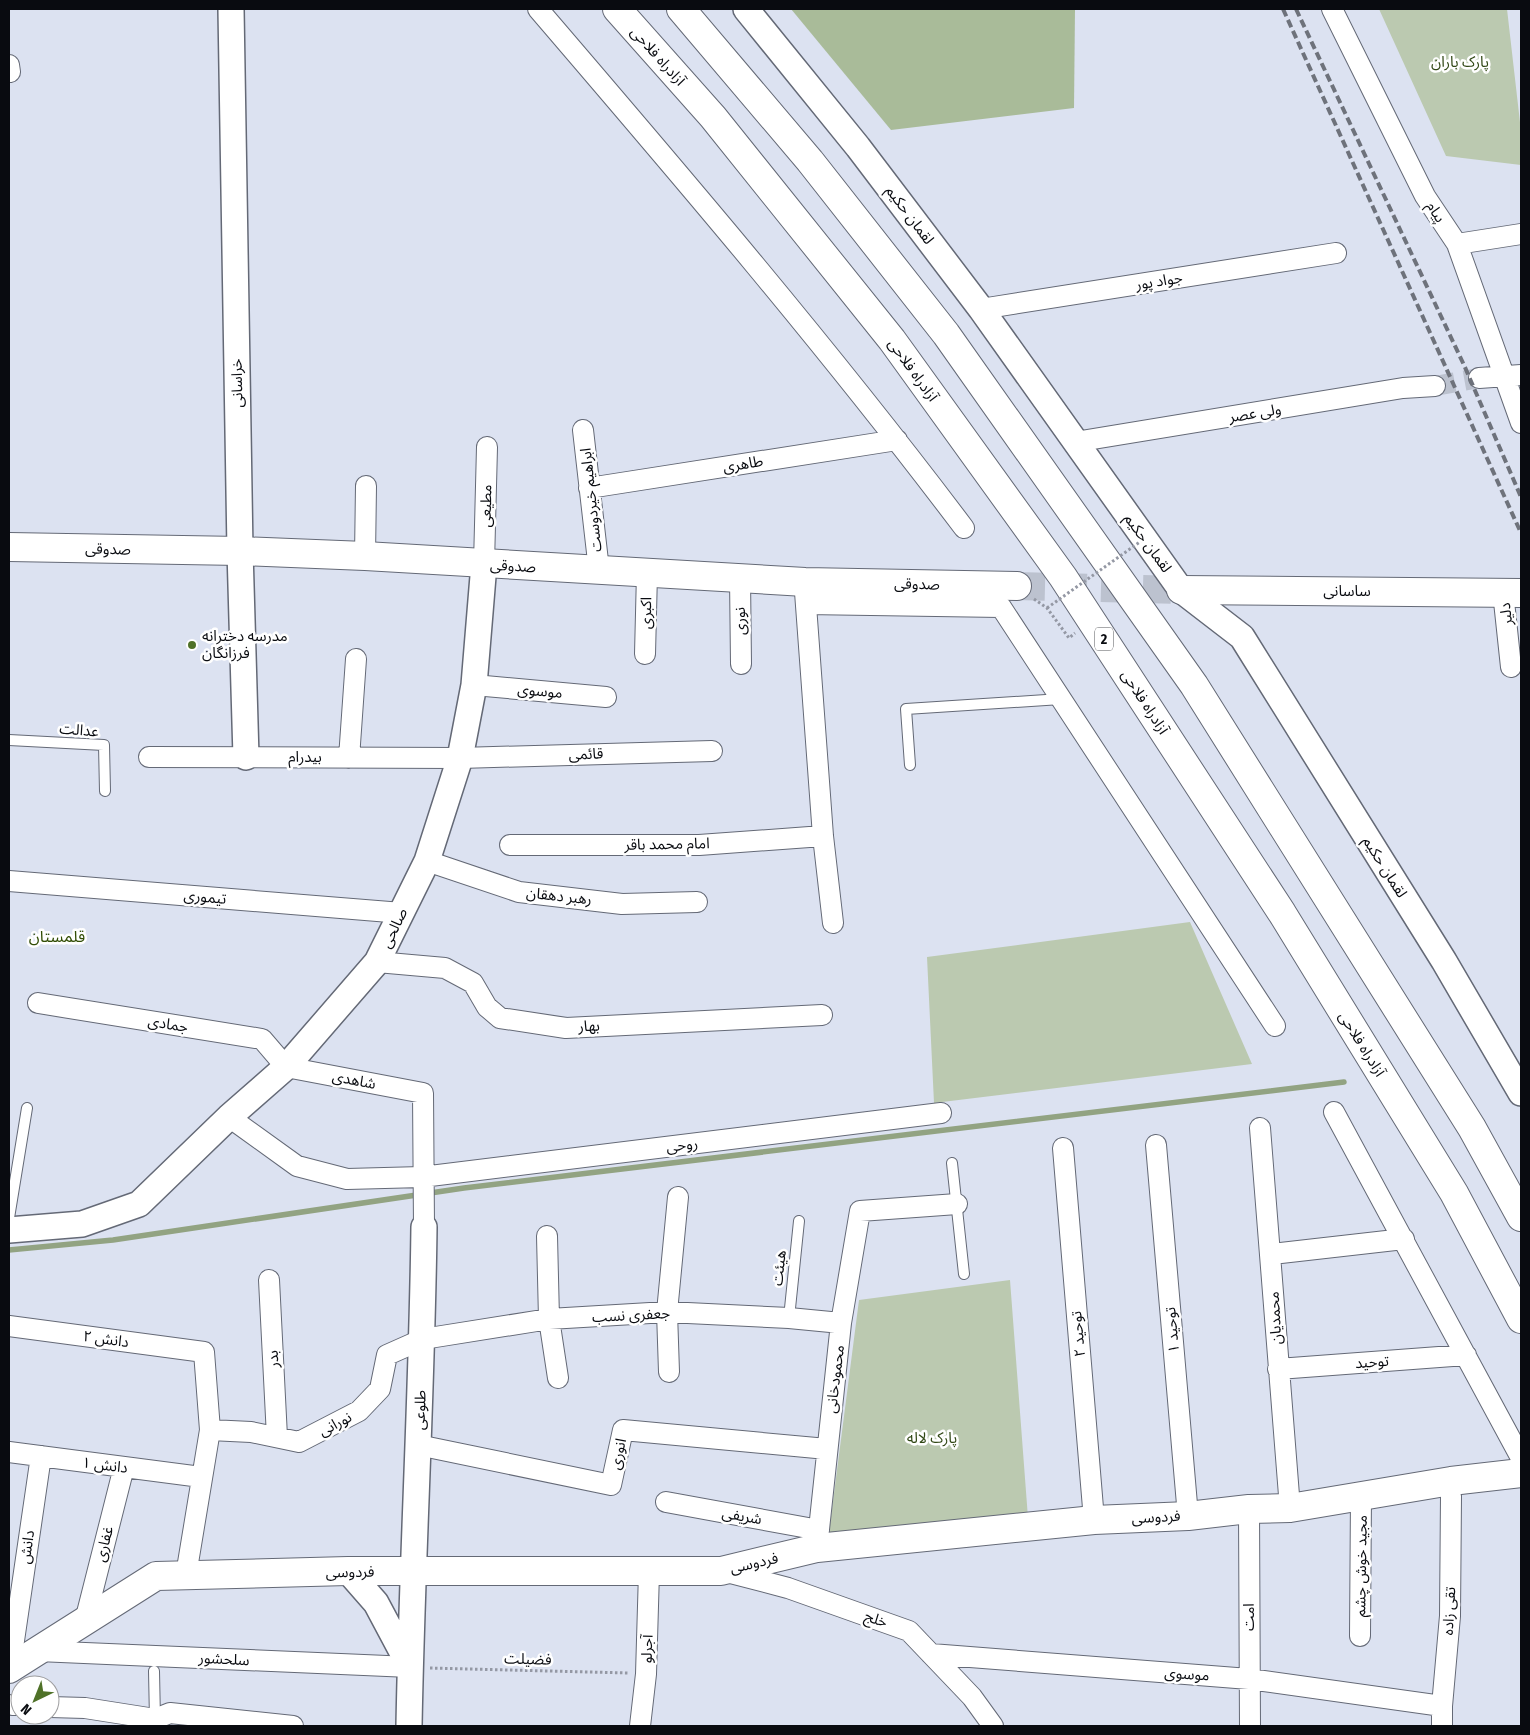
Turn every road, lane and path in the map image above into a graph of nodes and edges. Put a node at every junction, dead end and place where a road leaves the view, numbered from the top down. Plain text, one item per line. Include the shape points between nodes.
1 (231, 9) edge
2 (538, 9) edge
3 (616, 9) edge
4 (681, 9) edge
5 (746, 9) edge
6 (1332, 9) edge
7 (1521, 234) edge
8 (1457, 244) junction
9 (1336, 253) dead end
10 (981, 308) junction
11 (1512, 376) edge
12 (1479, 378) tunnel mouth
13 (1435, 386) tunnel mouth
14 (1521, 423) edge
15 (583, 430) dead end
16 (897, 440) junction
17 (1074, 442) junction
18 (487, 447) dead end
19 (366, 486) dead end
20 (589, 488) junction
21 (964, 528) dead end
22 (1144, 539) dead end
23 (9, 547) edge
24 (240, 551) junction
25 (365, 556) junction
26 (484, 564) junction
27 (599, 570) junction
28 (647, 573) junction
29 (740, 578) junction
30 (1017, 586) tunnel mouth
31 (1181, 590) junction
32 (805, 593) junction
33 (1512, 593) edge
34 (1069, 638) dead end
35 (645, 654) dead end
36 (356, 659) dead end
37 (741, 664) dead end
38 (1511, 666) dead end
39 (474, 685) junction
40 (606, 697) dead end
41 (1061, 699) junction
42 (9, 740) edge
43 (712, 751) dead end
44 (149, 757) dead end
45 (246, 757) junction
46 (350, 758) junction
47 (460, 758) junction
48 (910, 765) dead end
49 (105, 790) dead end
50 (823, 836) junction
51 (510, 845) dead end
52 (427, 861) junction
53 (9, 881) edge
54 (697, 902) dead end
55 (402, 913) junction
56 (833, 923) dead end
57 (377, 962) junction
58 (38, 1003) dead end
59 (822, 1015) dead end
60 (1275, 1026) dead end
61 (286, 1067) junction
62 (423, 1093) joint
63 (1521, 1093) edge
64 (27, 1108) dead end
65 (941, 1112) dead end
66 (1334, 1112) dead end
67 (229, 1116) junction
68 (1260, 1128) dead end
69 (1156, 1145) dead end
70 (1063, 1148) dead end
71 (952, 1163) dead end
72 (422, 1177) junction
73 (678, 1197) dead end
74 (957, 1204) junction
75 (1521, 1217) edge
76 (9, 1218) edge
77 (799, 1221) dead end
78 (424, 1227) joint
79 (9, 1230) edge
80 (547, 1236) dead end
81 (1404, 1239) junction
82 (1272, 1254) junction
83 (964, 1274) dead end
84 (270, 1280) dead end
85 (667, 1312) junction
86 (789, 1318) junction
87 (549, 1319) junction
88 (1521, 1319) edge
89 (841, 1323) junction
90 (9, 1326) edge
91 (423, 1339) junction
92 (1466, 1355) junction
93 (1278, 1369) junction
94 (669, 1372) dead end
95 (558, 1378) dead end
96 (210, 1430) junction
97 (277, 1437) junction
98 (418, 1445) junction
99 (827, 1449) junction
100 (9, 1452) edge
101 (40, 1456) junction
102 (1521, 1458) edge
103 (124, 1467) junction
104 (1521, 1473) edge
105 (201, 1477) junction
106 (1361, 1496) junction
107 (1452, 1496) dead end
108 (666, 1502) dead end
109 (1290, 1508) junction
110 (1248, 1509) junction
111 (1188, 1516) junction
112 (1094, 1520) junction
113 (818, 1539) junction
114 (348, 1571) junction
115 (721, 1571) junction
116 (412, 1572) junction
117 (649, 1572) junction
118 (186, 1575) junction
119 (85, 1621) junction
120 (1360, 1636) dead end
121 (38, 1650) junction
122 (931, 1654) junction
123 (410, 1667) junction
124 (9, 1668) edge
125 (154, 1671) dead end
126 (646, 1674) junction
127 (1249, 1679) junction
128 (1442, 1706) junction
129 (60, 1709) edge
130 (85, 1717) edge
131 (155, 1723) edge
132 (236, 1723) edge
133 (293, 1726) edge
134 (409, 1726) edge
135 (640, 1726) edge
136 (993, 1726) edge
137 (1250, 1726) edge
138 (1442, 1726) edge

1 - 24 street, خراسانی
2 - 16 street via 687,183
3 - 88 main road, آزادراه فلاحی / 2 via 713,117 892,340 1063,576 1282,913 1454,1193
4 - 75 main road via 810,161 946,334 1194,685 1472,1128
5 - 10 street, لقمان حکیم via 858,147
6 - 8 street, پیام via 1425,196
7 - 8 street
8 - 11 street, پیام
9 - 10 street, جواد پور
10 - 17 street, لقمان حکیم
11 - 12 street
11 - 14 street, پیام
13 - 17 street, ولی عصر via 1404,388
15 - 20 street, ابراهیم خیردوست
16 - 20 street, طاهری
16 - 21 street
17 - 31 street, لقمان حکیم
18 - 26 street, مطیعی
19 - 25 street
20 - 27 street, ابراهیم خیردوست
22 - 34 path, bridge via 1047,608
23 - 24 main road, صدوقی
24 - 25 main road, صدوقی
24 - 45 street, خراسانی
25 - 26 main road, صدوقی
26 - 27 main road, صدوقی
26 - 39 street, صالحی
27 - 28 main road, صدوقی
28 - 29 main road, صدوقی
28 - 35 street, اکبری
29 - 32 main road, صدوقی
29 - 37 street, نوری
30 - 32 main road, صدوقی
31 - 33 main road, ساسانی
31 - 63 street, لقمان حکیم via 1242,636 1444,961
32 - 41 street via 1001,607
32 - 50 street
33 - 38 street, دلیر
36 - 46 street
39 - 40 street, موسوی
39 - 47 street, صالحی
41 - 48 lane via 906,709
41 - 60 street
42 - 49 lane, عدالت via 104,745
43 - 47 street, قائمی
44 - 45 street, بیدرام
45 - 46 street, بیدرام
46 - 47 street, بیدرام
47 - 52 street, صالحی
50 - 51 street, امام محمد باقر via 699,845
50 - 56 street
52 - 54 street, رهبر دهقان via 519,892 622,904
52 - 55 street, صالحی
53 - 55 street, تیموری
55 - 57 street, صالحی
57 - 59 street, بهار via 445,968 473,983 487,1007 500,1018 566,1028
57 - 61 street, صالحی
58 - 61 street, جمادی via 262,1039
61 - 62 street, شاهدی
61 - 67 street, صالحی
62 - 72 street, طلوعی
64 - 76 lane
65 - 72 street, روحی
66 - 81 street
67 - 72 street, روحی via 297,1166 347,1179
67 - 79 street, صالحی via 139,1204 82,1224
68 - 82 street, محمدیان
69 - 111 street, توحید ۱
70 - 112 street, توحید ۲
71 - 74 lane
72 - 78 street, طلوعی
73 - 85 street
74 - 83 lane
74 - 89 street, محمودخانی via 860,1211
77 - 86 lane, هیئت
78 - 91 street, طلوعی
80 - 87 street
81 - 82 street
81 - 92 street
82 - 93 street, محمدیان
84 - 97 street, بدر
85 - 86 street, جعفری نسب
85 - 87 street, جعفری نسب
85 - 94 street
86 - 89 street, جعفری نسب
87 - 91 street, جعفری نسب
87 - 95 street
89 - 99 street, محمودخانی
90 - 96 street, دانش ۲ via 204,1352
91 - 97 street, نورانی via 387,1355 380,1389 359,1411 299,1442
91 - 98 street, طلوعی
92 - 93 street, توحید
92 - 102 street
93 - 109 street, محمدیان
96 - 97 street, نورانی
96 - 105 street
98 - 99 street, انوری via 611,1485 623,1430
98 - 116 street, طلوعی
99 - 113 street, محمودخانی
100 - 101 street, دانش ۱
101 - 103 street, دانش ۱
101 - 124 street, دانش
103 - 105 street, دانش ۱
103 - 119 street, غفاری
104 - 106 main road, فردوسی
105 - 118 street
106 - 109 main road, فردوسی
106 - 120 street, مجید خوش چشم
107 - 128 street, تقی زاده via 1450,1616
108 - 113 street, شریفی
109 - 110 main road, فردوسی
110 - 111 main road, فردوسی
110 - 127 street, امت
111 - 112 main road, فردوسی
112 - 113 main road, فردوسی
113 - 115 main road, فردوسی
114 - 116 main road, فردوسی
114 - 118 main road, فردوسی
114 - 123 street via 376,1604
115 - 117 main road, فردوسی
115 - 122 street, خلج via 788,1588 909,1630
116 - 117 main road, فردوسی
116 - 123 street, طلوعی
117 - 126 street, آجرلو
118 - 119 main road, فردوسی via 156,1576
119 - 121 main road, فردوسی
121 - 123 street, سلحشور
121 - 124 main road, فردوسی
122 - 127 street, موسوی
122 - 136 street, خلج via 972,1697
123 - 126 path, فضیلت
123 - 134 street, طلوعی
125 - 131 lane
126 - 135 street, آجرلو
127 - 128 street, موسوی
127 - 137 street, امت
128 - 138 street, تقی زاده
129 - 130 street
130 - 131 street
131 - 132 street via 170,1714
132 - 133 street

